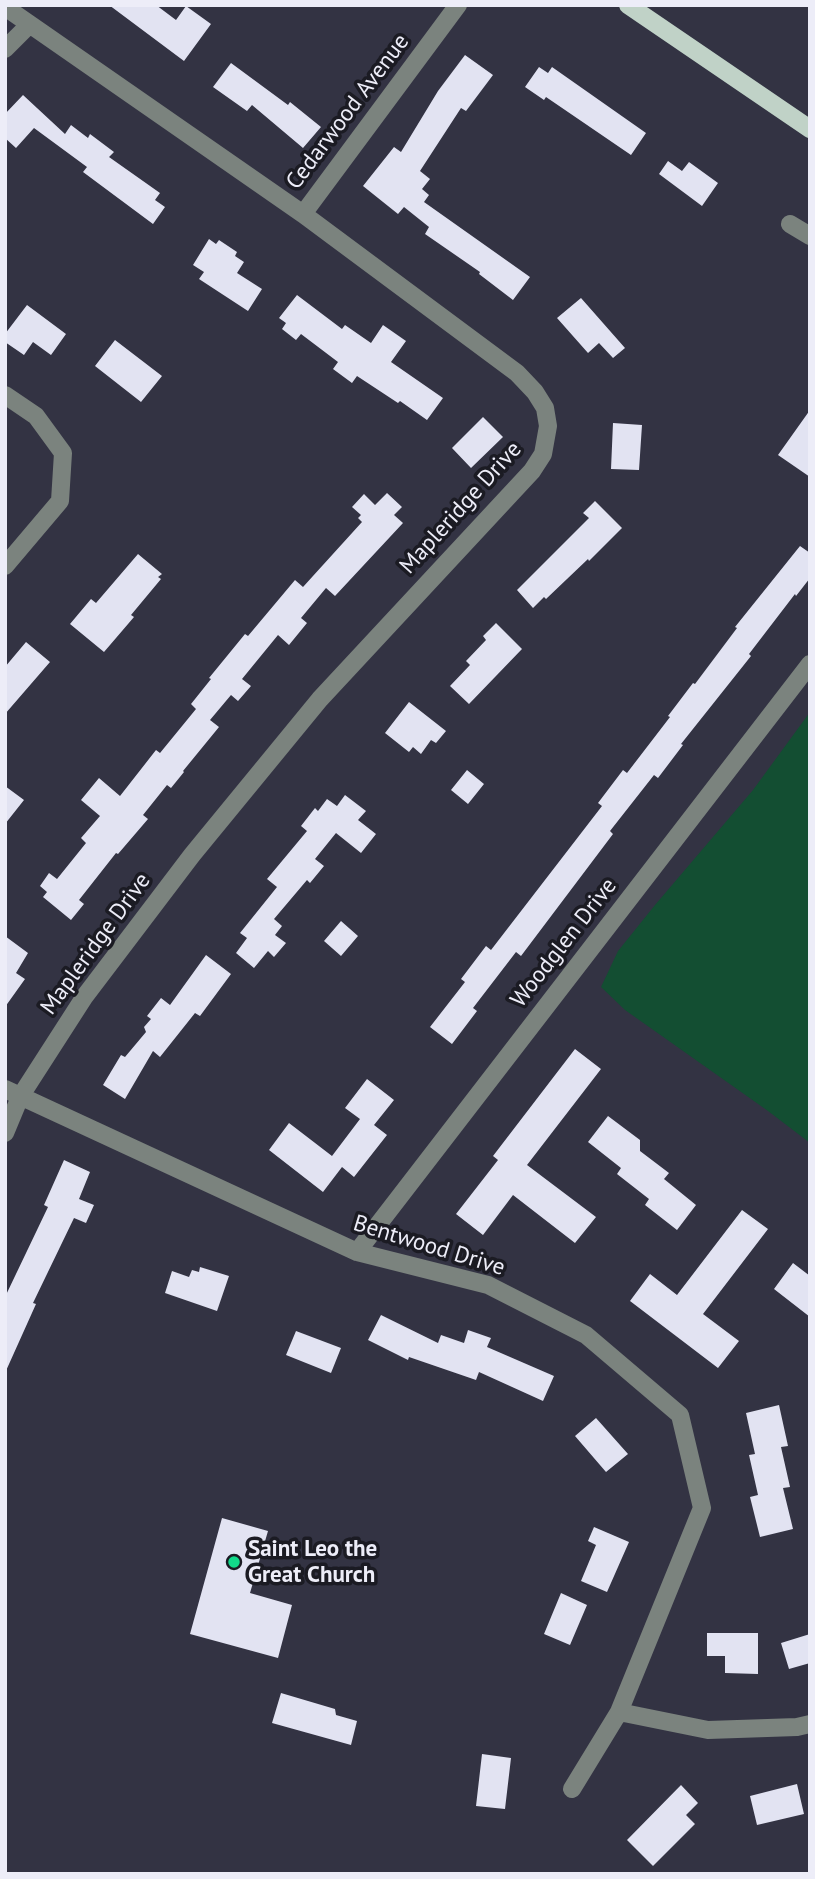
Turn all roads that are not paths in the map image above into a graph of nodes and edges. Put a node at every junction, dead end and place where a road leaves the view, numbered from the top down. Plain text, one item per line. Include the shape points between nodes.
1 (458, 5) edge
2 (628, 5) edge
3 (5, 7) edge
4 (29, 24) junction
5 (5, 49) edge
6 (810, 129) edge
7 (303, 214) junction
8 (790, 224) dead end
9 (810, 236) edge
10 (5, 395) edge
11 (5, 566) edge
12 (810, 664) edge
13 (13, 1093) edge
14 (5, 1133) edge
15 (357, 1252) junction
16 (620, 1712) junction
17 (810, 1724) edge
18 (572, 1789) dead end

1 - 7 street, Cedarwood Avenue
2 - 6 main road
3 - 4 street, Mapleridge Drive
4 - 5 street
4 - 7 street, Mapleridge Drive
7 - 13 street, Mapleridge Drive via 517,373 545,408 548,426 543,454 320,699 192,855
8 - 9 street
10 - 11 street via 36,416 63,453 60,501
12 - 15 street, Woodglen Drive
13 - 14 street, Mapleridge Drive
13 - 15 street, Bentwood Drive
15 - 16 street, Bentwood Drive via 488,1286 586,1335 680,1415 702,1508
16 - 17 street via 708,1730
16 - 18 street, Bentwood Drive

